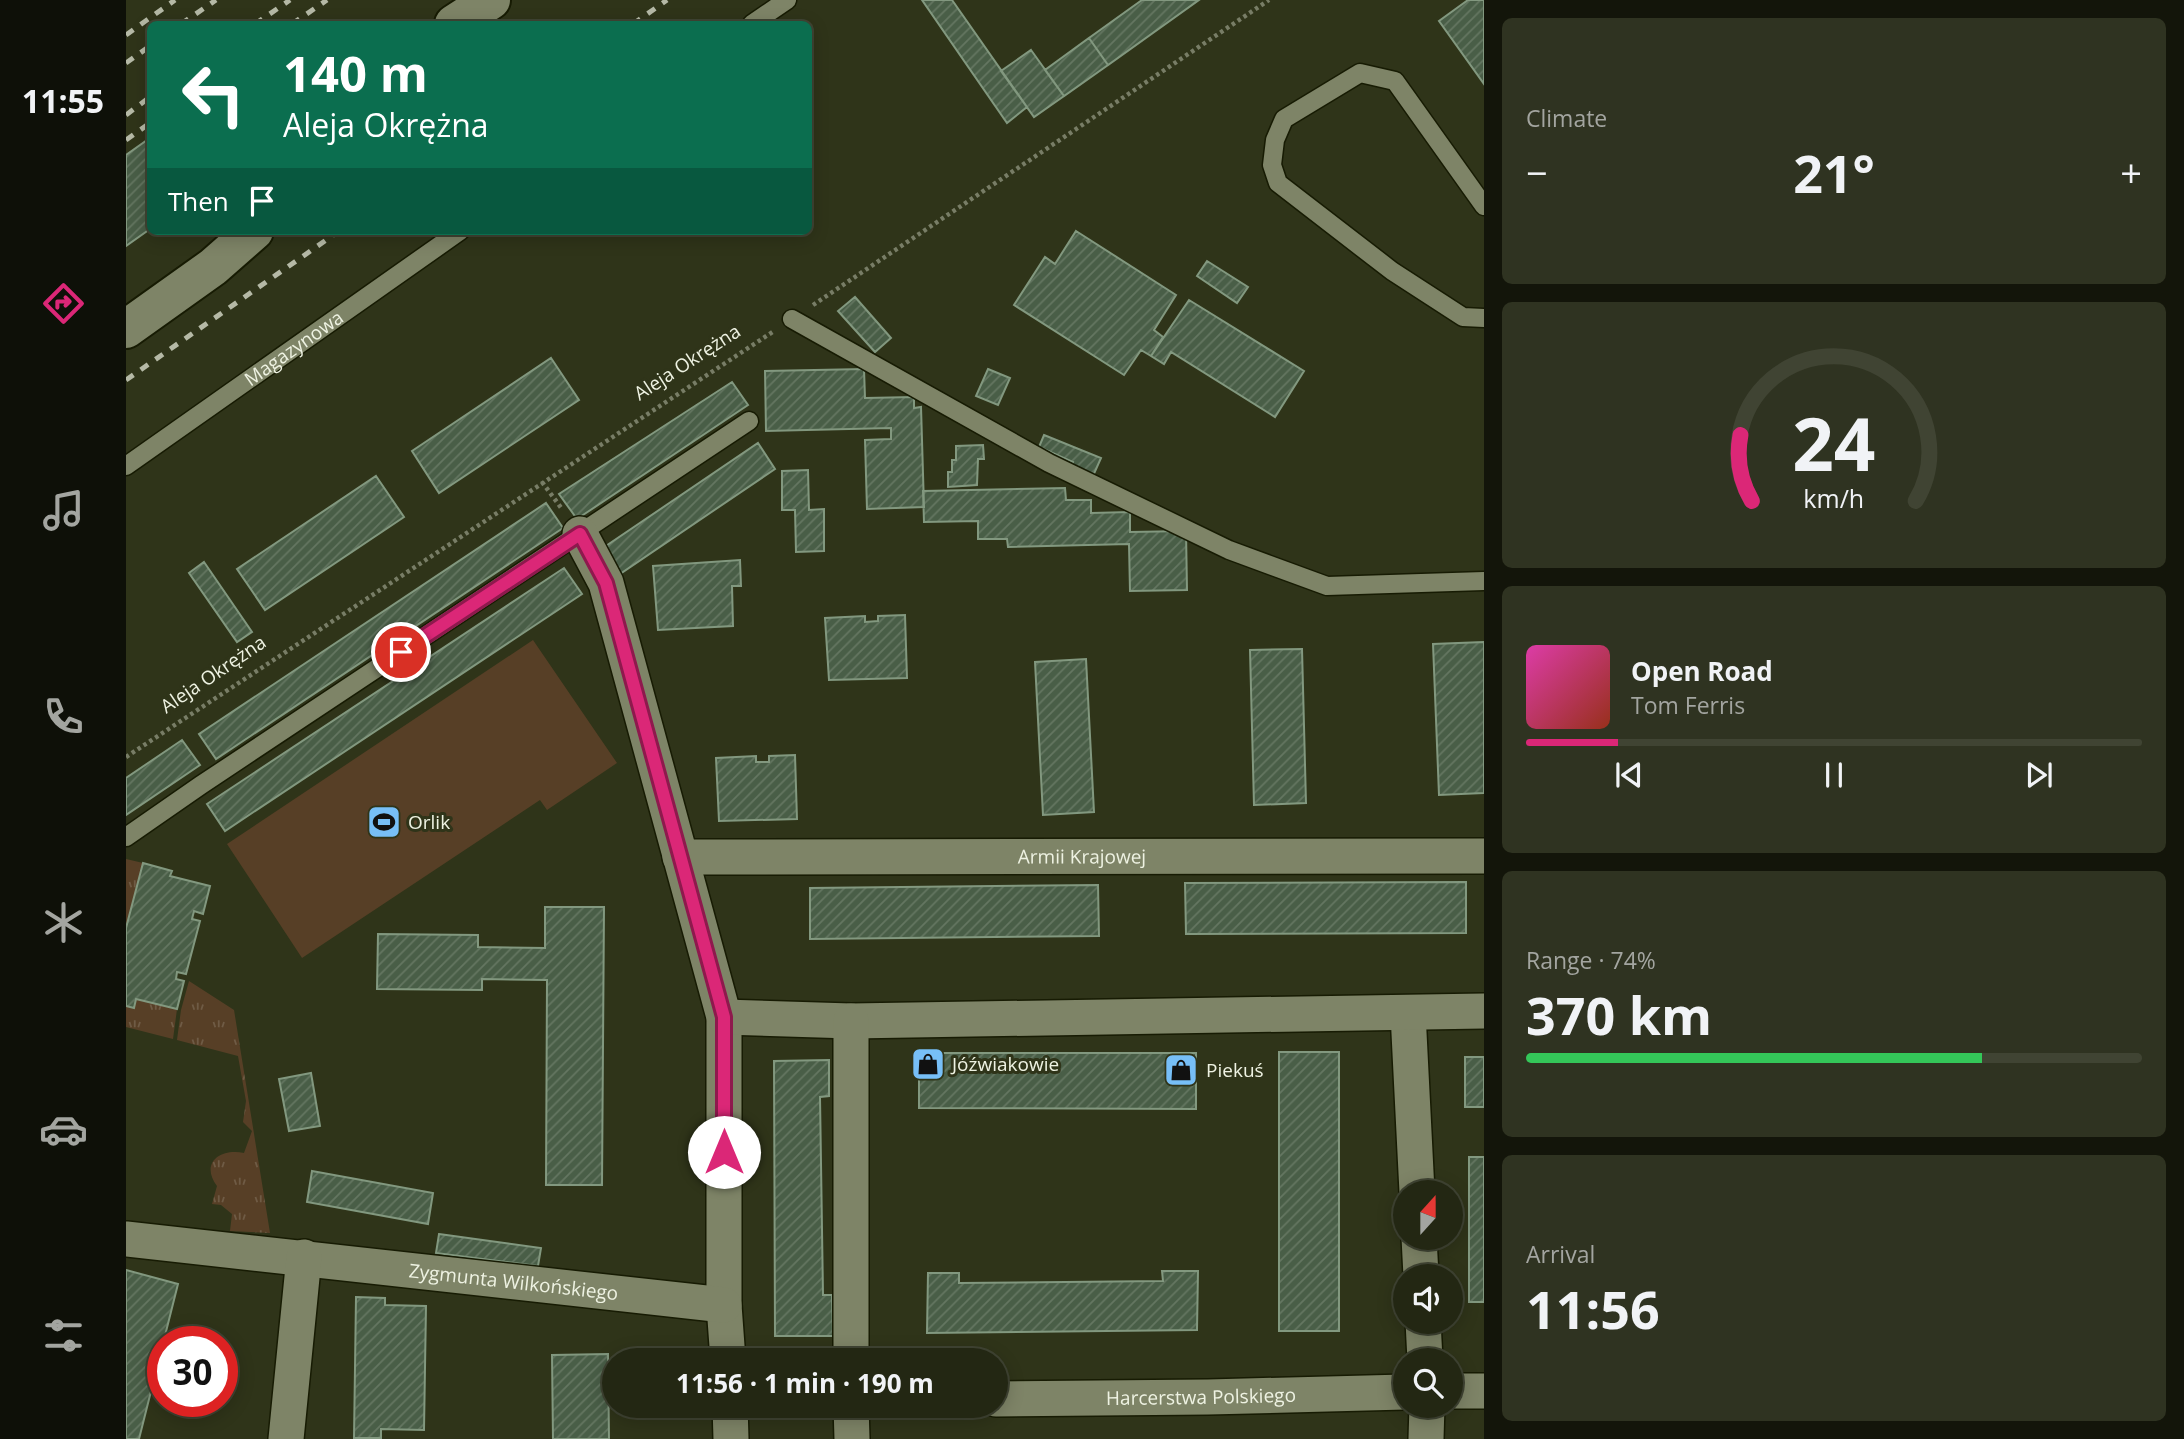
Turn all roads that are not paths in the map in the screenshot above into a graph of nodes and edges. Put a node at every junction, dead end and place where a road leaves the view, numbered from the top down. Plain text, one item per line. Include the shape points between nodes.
1 (491, 0) edge
2 (787, 0) edge
3 (459, 21) edge
4 (756, 21) edge
5 (1484, 206) edge
6 (249, 235) edge
7 (454, 235) edge
8 (1484, 318) edge
9 (792, 319) road end
10 (126, 329) edge
11 (749, 421) dead end
12 (126, 466) edge
13 (580, 534) junction
14 (1484, 581) edge
15 (126, 837) edge
16 (1484, 856) edge
17 (680, 857) junction
18 (1484, 1011) edge
19 (1408, 1013) junction
20 (724, 1017) junction
21 (851, 1021) junction
22 (1416, 1180) edge
23 (126, 1238) edge
24 (304, 1257) junction
25 (724, 1305) junction
26 (727, 1348) edge
27 (851, 1348) edge
28 (1463, 1391) edge
29 (1484, 1391) edge
30 (1393, 1392) edge
31 (1008, 1399) edge
32 (730, 1418) edge
33 (851, 1418) edge
34 (1427, 1418) edge
35 (286, 1439) edge
36 (731, 1439) edge
37 (852, 1439) edge
38 (1426, 1439) edge

1 - 3 street
2 - 4 lane
5 - 8 lane via 1395,81 1360,73 1284,119 1275,140 1272,165 1278,183 1392,271 1464,317
6 - 10 street
7 - 12 lane, Magazynowa
9 - 14 lane via 1049,463 1229,550 1327,586
11 - 13 lane
13 - 15 lane
13 - 17 street via 606,583
16 - 17 street, Armii Krajowej
17 - 20 street
18 - 19 street
19 - 21 street
19 - 22 street
20 - 21 street
20 - 25 street
21 - 27 street
23 - 24 street, Zygmunta Wilkońskiego
24 - 25 street, Zygmunta Wilkońskiego
24 - 35 street
25 - 26 street
28 - 29 street
30 - 31 street, Harcerstwa Polskiego
32 - 36 street
33 - 37 street
34 - 38 street

